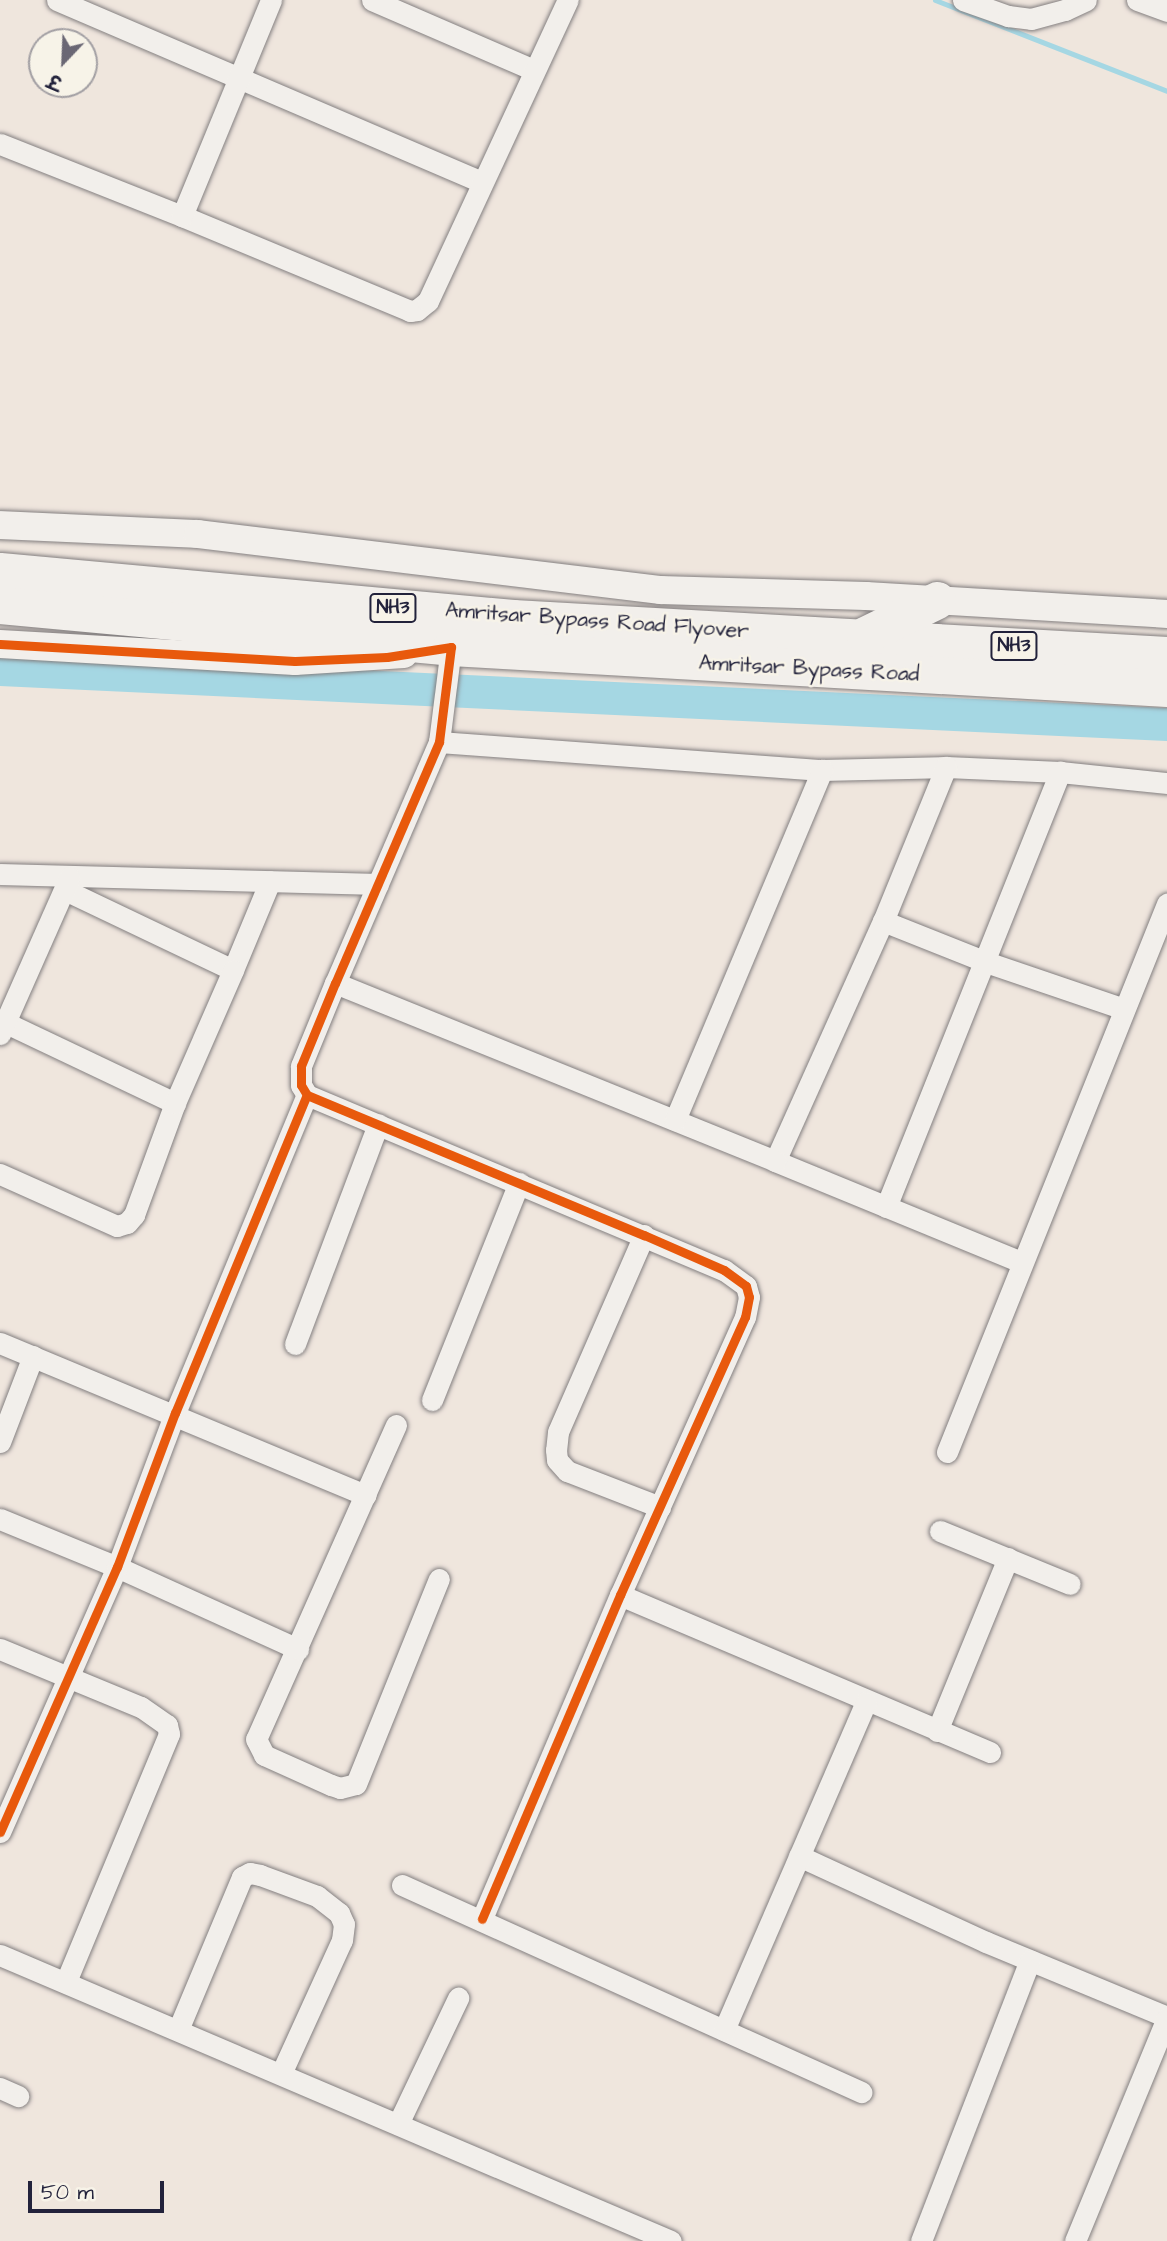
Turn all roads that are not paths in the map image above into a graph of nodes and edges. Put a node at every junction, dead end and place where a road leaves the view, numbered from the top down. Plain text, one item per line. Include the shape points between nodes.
1 (57, 0) edge
2 (271, 0) edge
3 (372, 0) edge
4 (568, 0) edge
5 (963, 0) edge
6 (1084, 0) edge
7 (1137, 0) edge
8 (1167, 11) edge
9 (534, 70) junction
10 (239, 78) junction
11 (0, 144) edge
12 (482, 182) junction
13 (182, 216) junction
14 (0, 525) edge
15 (0, 570) edge
16 (937, 600) junction
17 (0, 605) edge
18 (1167, 614) edge
19 (861, 637) junction
20 (0, 644) edge
21 (1167, 654) edge
22 (449, 663) junction
23 (1167, 688) edge
24 (439, 742) junction
25 (946, 767) junction
26 (822, 770) junction
27 (1060, 772) junction
28 (1167, 783) edge
29 (0, 874) edge
30 (270, 881) junction
31 (67, 883) junction
32 (378, 884) junction
33 (1167, 904) edge
34 (883, 921) junction
35 (986, 962) junction
36 (233, 970) junction
37 (335, 983) junction
38 (1124, 1009) junction
39 (2, 1025) edge
40 (307, 1094) junction
41 (175, 1103) junction
42 (675, 1121) junction
43 (378, 1124) junction
44 (775, 1161) junction
45 (0, 1174) edge
46 (519, 1183) junction
47 (886, 1206) junction
48 (644, 1235) junction
49 (1021, 1262) junction
50 (0, 1343) edge
51 (295, 1344) dead end
52 (33, 1356) junction
53 (432, 1401) dead end
54 (175, 1413) junction
55 (396, 1425) dead end
56 (0, 1442) edge
57 (947, 1452) dead end
58 (366, 1495) junction
59 (660, 1507) junction
60 (0, 1519) edge
61 (940, 1531) dead end
62 (1008, 1558) junction
63 (117, 1567) junction
64 (439, 1579) dead end
65 (1070, 1584) dead end
66 (620, 1595) junction
67 (0, 1649) edge
68 (298, 1649) junction
69 (69, 1676) junction
70 (866, 1702) junction
71 (937, 1731) junction
72 (990, 1752) dead end
73 (0, 1832) edge
74 (799, 1856) junction
75 (402, 1885) dead end
76 (482, 1919) junction
77 (0, 1955) edge
78 (1030, 1960) junction
79 (66, 1982) junction
80 (458, 1998) dead end
81 (1167, 2017) edge
82 (724, 2029) junction
83 (178, 2030) junction
84 (281, 2074) junction
85 (861, 2092) dead end
86 (398, 2124) junction
87 (671, 2241) edge
88 (921, 2241) edge
89 (1075, 2241) edge

1 - 10 street
2 - 10 street
3 - 9 street
4 - 9 street
5 - 6 street via 1031,19
7 - 8 street
9 - 12 street
10 - 12 street
10 - 13 street
11 - 13 street
12 - 13 street via 428,301 410,311
14 - 16 street via 198,534 660,590
15 - 19 highway, Amritsar Bypass Road Flyover / NH3 via 500,617
16 - 18 street
16 - 19 highway
17 - 22 highway, Amritsar Bypass Road Flyover / NH3 via 359,636
19 - 21 highway, Amritsar Bypass Road / NH3
20 - 22 street via 295,660 387,657
22 - 23 highway, Amritsar Bypass Road / NH3
22 - 24 street
24 - 26 street
24 - 32 street
25 - 26 street
25 - 27 street
25 - 34 street
26 - 42 street
27 - 28 street
27 - 35 street
29 - 31 street
30 - 31 street
30 - 32 street
30 - 36 street
31 - 36 street
31 - 39 street
32 - 37 street
33 - 38 street
34 - 35 street
34 - 44 street
35 - 38 street
35 - 47 street
36 - 41 street
37 - 40 street via 301,1066 300,1086
37 - 42 street
38 - 49 street
39 - 41 street
40 - 43 street
40 - 54 street
41 - 45 street via 127,1223 117,1226
42 - 44 street
43 - 46 street
43 - 51 street
44 - 47 street
46 - 48 street
46 - 53 street
47 - 49 street
48 - 59 street via 736,1277 749,1297 745,1317
48 - 59 street via 558,1432 555,1450 566,1471
49 - 57 street
50 - 52 street
52 - 54 street
52 - 56 street
54 - 58 street
54 - 63 street
55 - 58 street
58 - 68 street
59 - 66 street
60 - 63 street
61 - 62 street
62 - 65 street
62 - 71 street
63 - 68 street
63 - 69 street
64 - 68 street via 366,1761 356,1784 349,1787 331,1785 273,1761 259,1750 256,1739
66 - 70 street
66 - 76 street
67 - 69 street
69 - 73 street
69 - 79 street via 155,1714 167,1725 169,1734
70 - 71 street
70 - 74 street
71 - 72 street
74 - 78 street
74 - 82 street
75 - 76 street
76 - 82 street
77 - 79 street
78 - 81 street
78 - 88 street
79 - 83 street
80 - 86 street
81 - 89 street
82 - 85 street
83 - 84 street
83 - 84 street via 242,1877 260,1875 317,1896 339,1913 344,1924 342,1940
84 - 86 street
86 - 87 street

